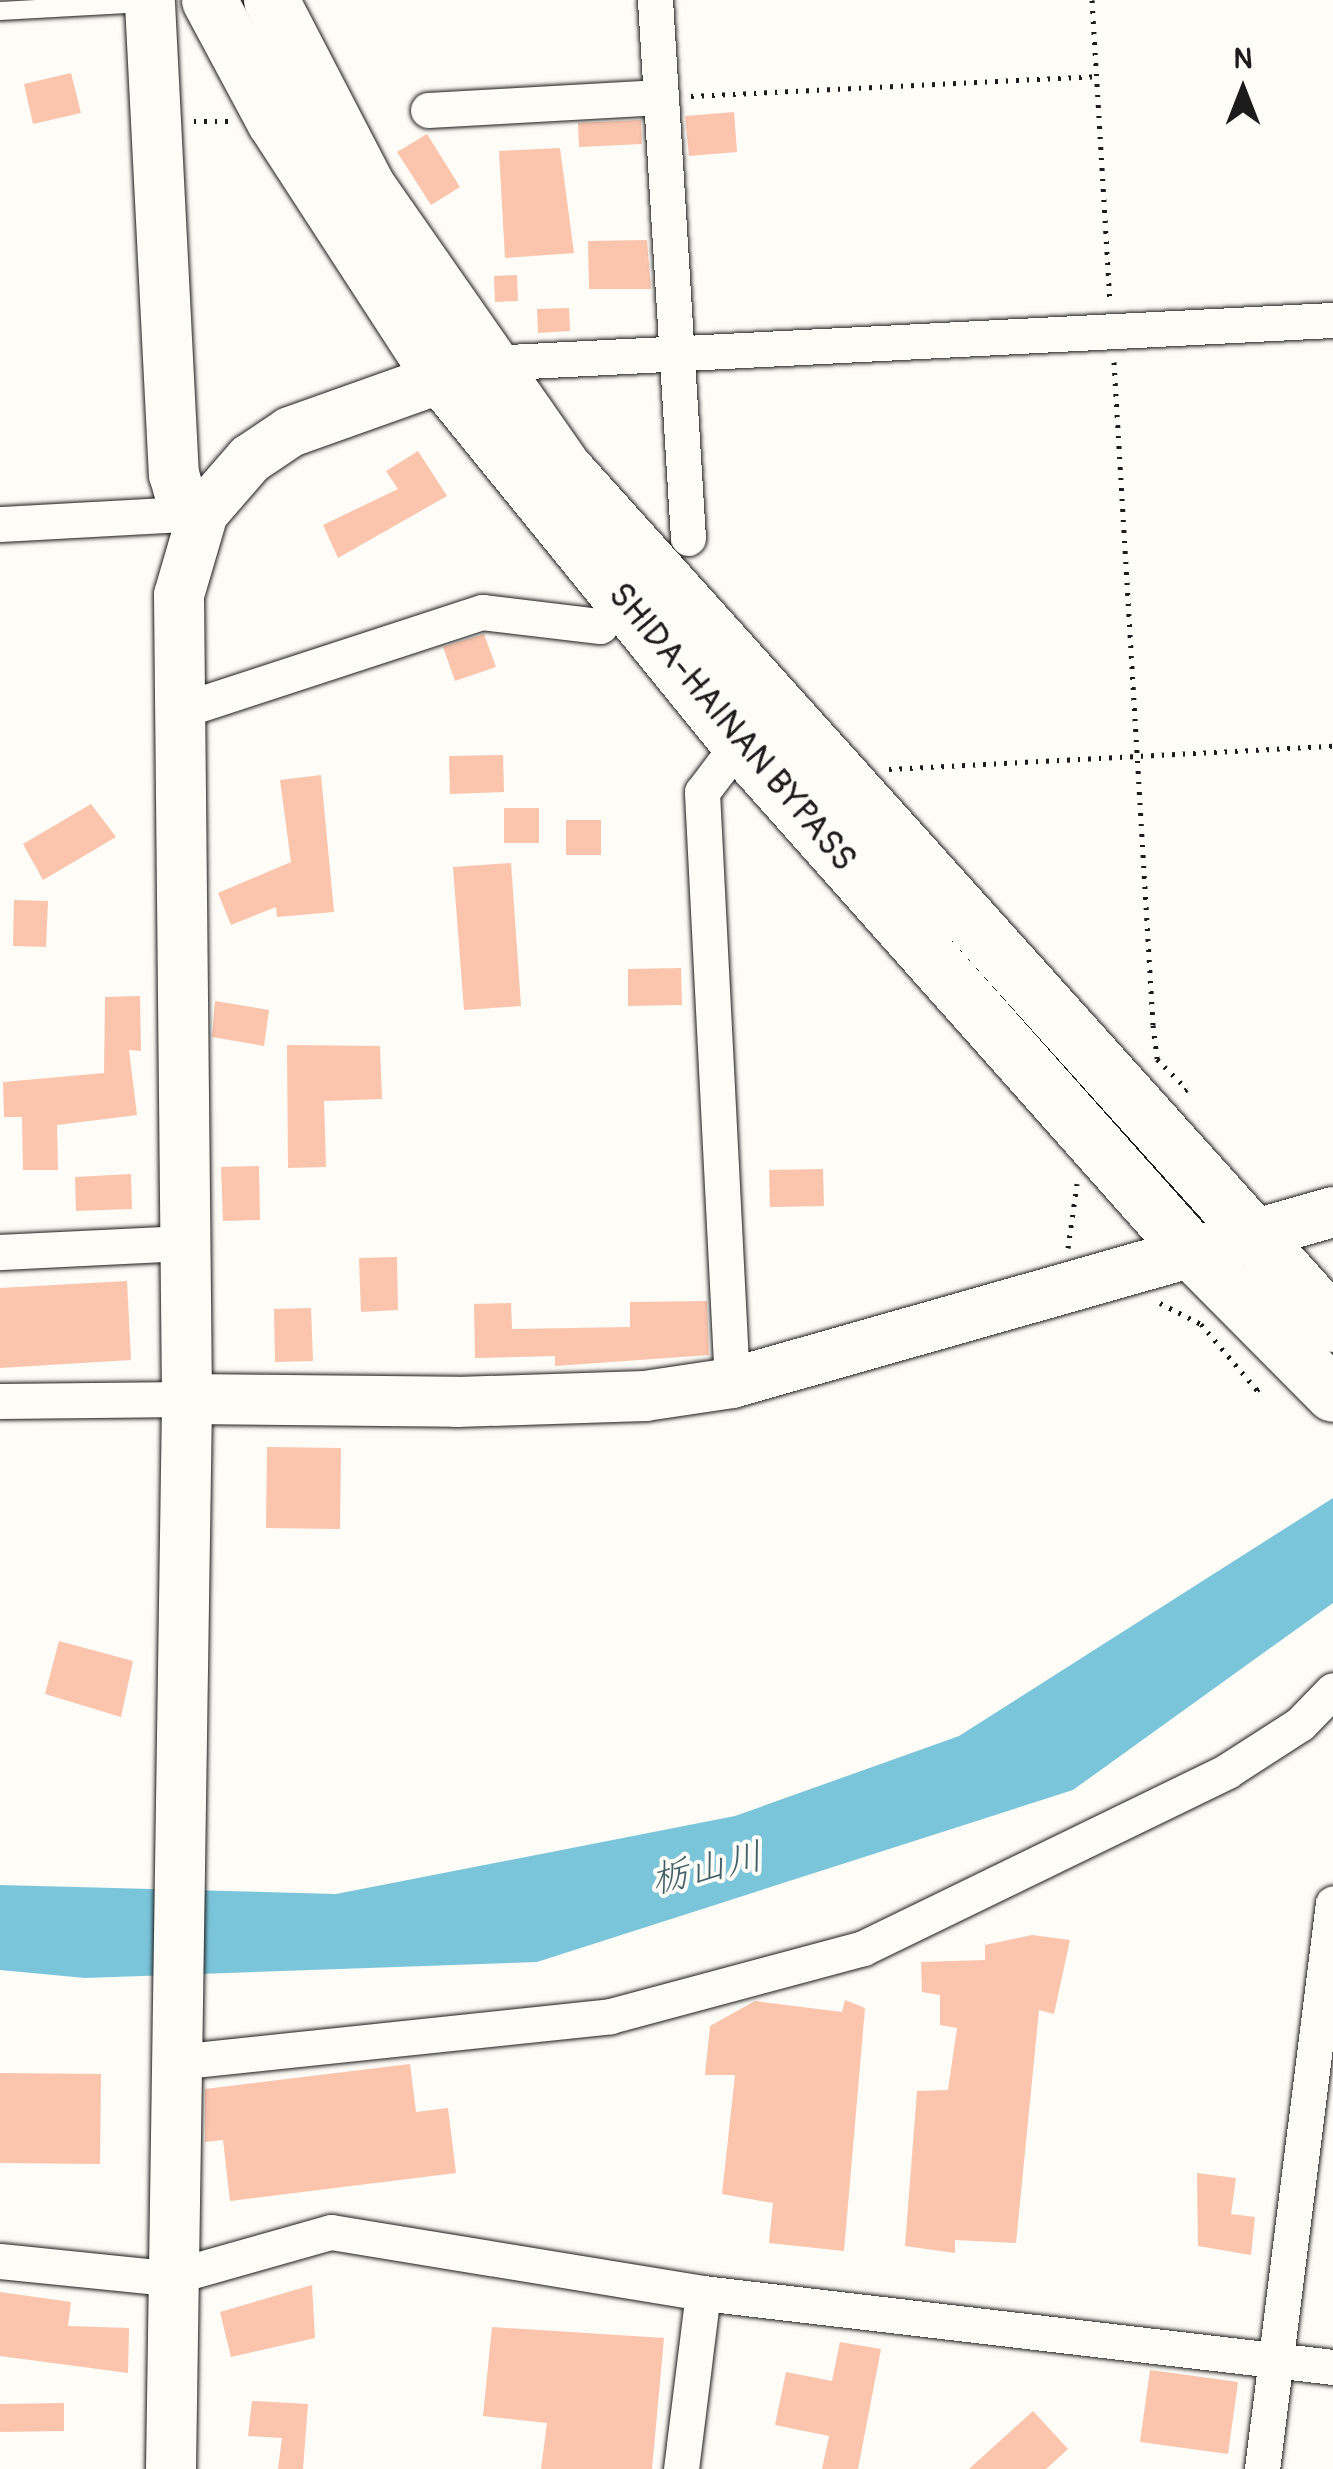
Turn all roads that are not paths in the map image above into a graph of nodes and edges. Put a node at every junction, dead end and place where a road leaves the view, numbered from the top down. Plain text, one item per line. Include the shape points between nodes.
1 (208, 0) edge
2 (270, 0) edge
3 (655, 0) edge
4 (150, 2) joint
5 (0, 11) edge
6 (661, 97) junction
7 (428, 110) dead end
8 (1333, 320) edge
9 (675, 350) junction
10 (463, 367) junction
11 (203, 514) junction
12 (0, 524) edge
13 (688, 538) dead end
14 (600, 626) dead end
15 (179, 710) junction
16 (740, 743) junction
17 (1333, 1212) edge
18 (1253, 1234) junction
19 (182, 1242) junction
20 (1190, 1249) junction
21 (0, 1252) edge
22 (1333, 1324) edge
23 (732, 1383) junction
24 (1333, 1394) edge
25 (187, 1400) junction
26 (0, 1401) edge
27 (1333, 1690) edge
28 (1333, 1903) edge
29 (176, 2052) junction
30 (0, 2260) edge
31 (168, 2278) junction
32 (702, 2293) junction
33 (1272, 2360) junction
34 (1333, 2367) edge
35 (171, 2469) edge
36 (681, 2469) edge
37 (1262, 2469) edge

1 - 10 highway, SHIDA-HAINAN BYPASS via 274,121
2 - 10 highway, SHIDA-HAINAN BYPASS
3 - 6 street
4 - 5 lane
4 - 11 street via 174,474 181,498
6 - 7 street
6 - 9 street
8 - 9 street
9 - 10 street
9 - 13 street
10 - 11 street via 290,432 250,459
10 - 16 highway, SHIDA-HAINAN BYPASS
10 - 18 highway, SHIDA-HAINAN BYPASS via 564,468 850,794
11 - 12 street
11 - 15 street via 179,596
14 - 15 street via 482,612
15 - 19 street
16 - 20 highway, SHIDA-HAINAN BYPASS
16 - 23 street via 702,792
17 - 18 street
18 - 20 street
18 - 22 highway, SHIDA-HAINAN BYPASS
19 - 21 street
19 - 25 street
20 - 23 street
20 - 24 highway, SHIDA-HAINAN BYPASS
23 - 25 street via 476,1402
25 - 26 street
25 - 29 street
27 - 29 street via 1300,1724 1227,1771 863,1948 610,2016
28 - 33 street
29 - 31 street
30 - 31 street
31 - 32 street via 330,2232
31 - 35 street
32 - 33 street
32 - 36 street
33 - 34 street
33 - 37 street

